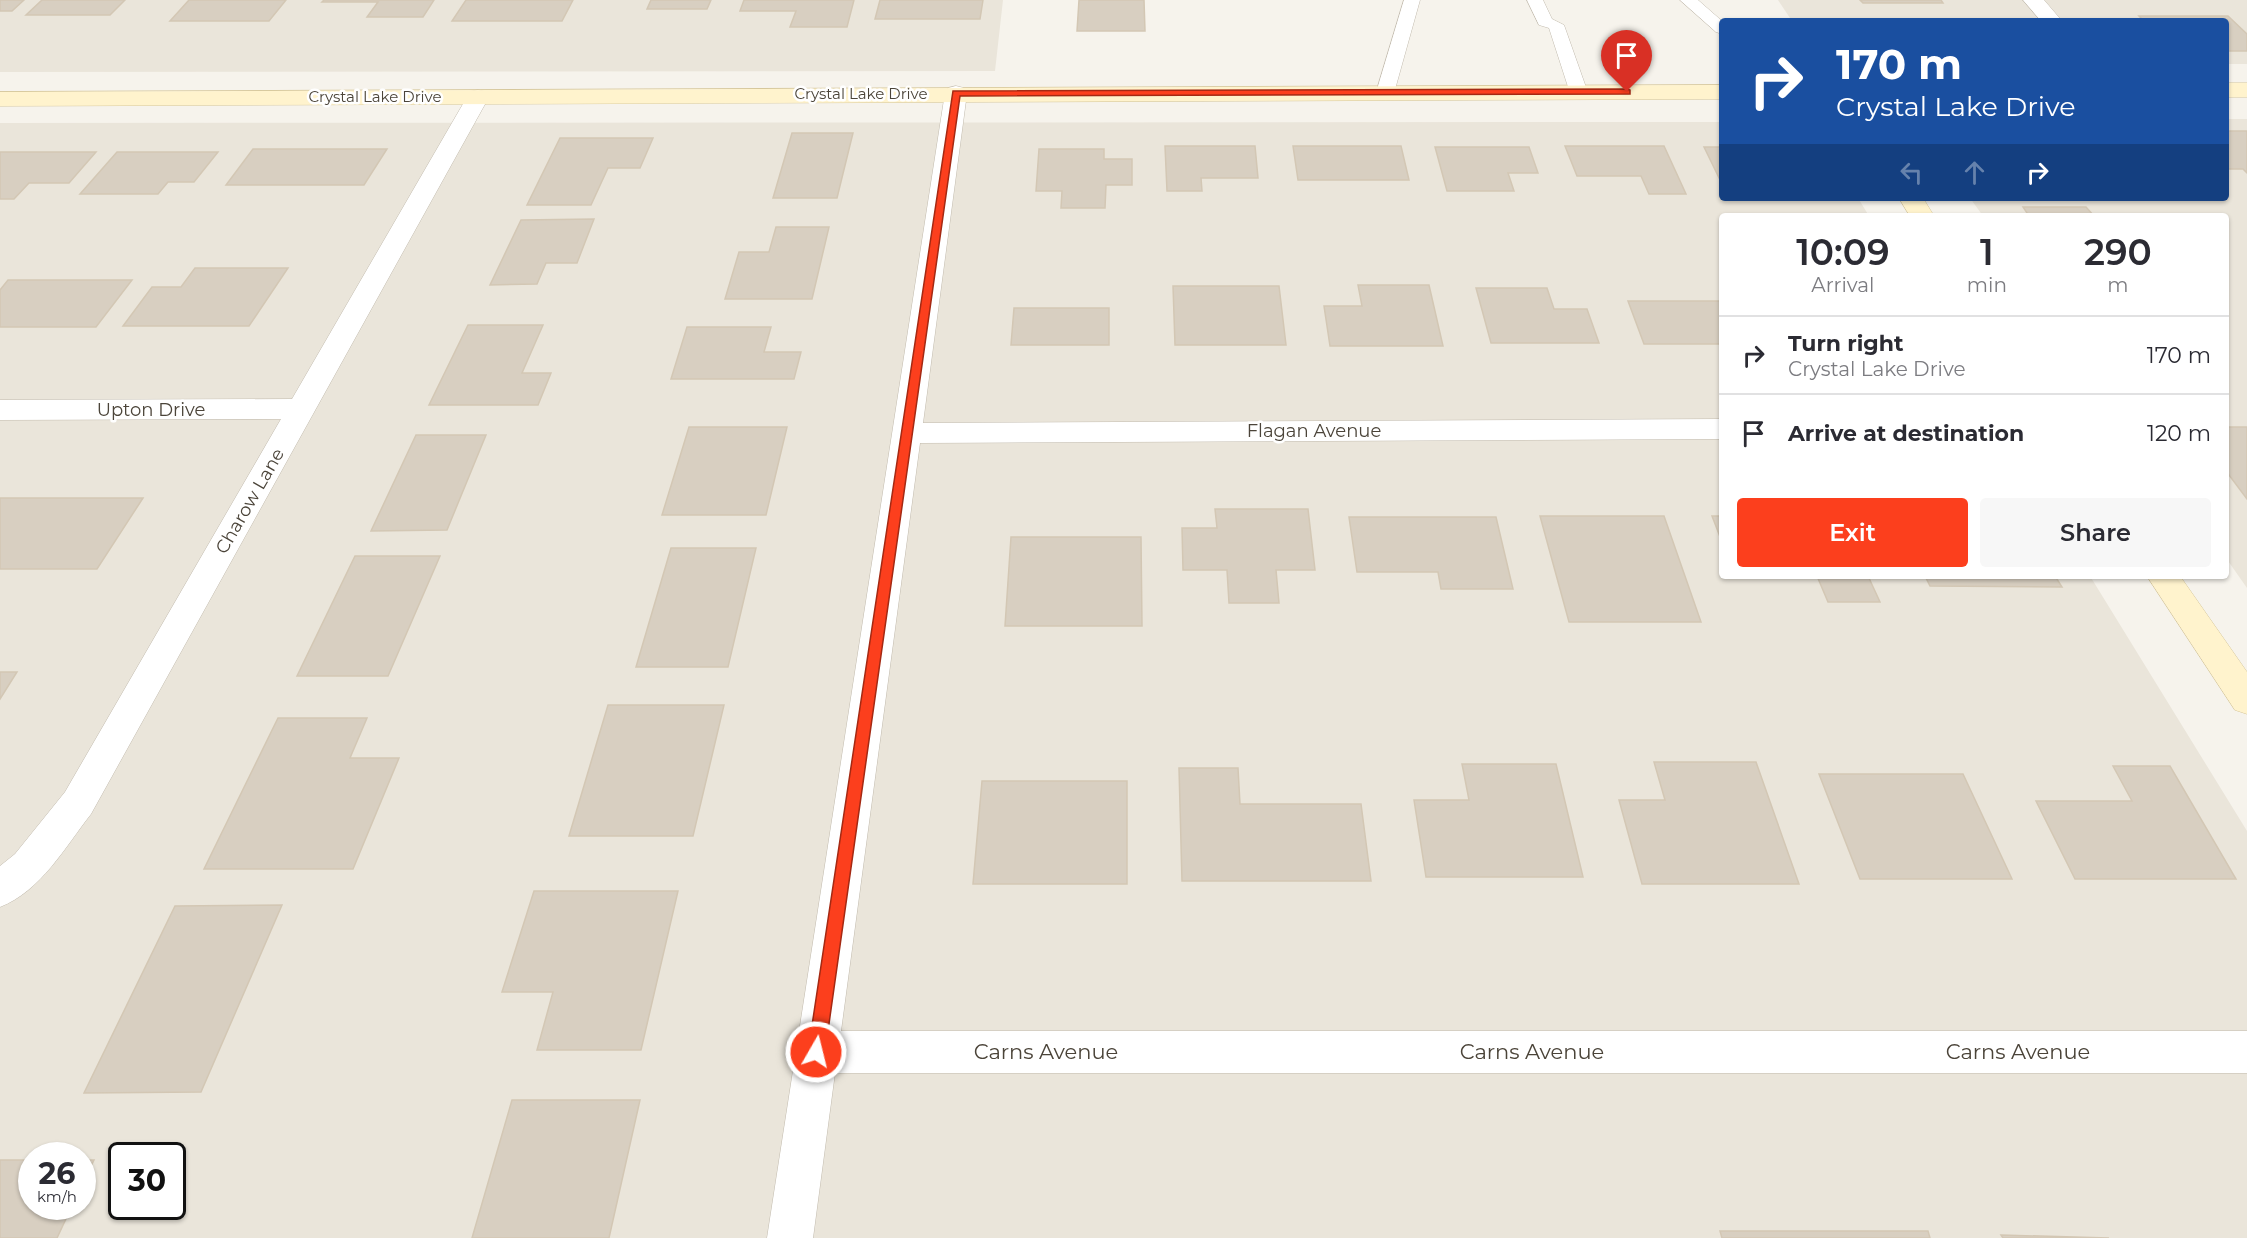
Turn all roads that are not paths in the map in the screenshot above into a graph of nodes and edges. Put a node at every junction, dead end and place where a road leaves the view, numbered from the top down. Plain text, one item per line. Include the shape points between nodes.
1 (1412, 0) edge
2 (1535, 0) edge
3 (1688, 0) edge
4 (2033, 0) edge
5 (2049, 18) edge
6 (1719, 26) edge
7 (2229, 90) edge
8 (2247, 90) edge
9 (1719, 92) edge
10 (956, 93) junction
11 (1385, 93) junction
12 (1579, 93) junction
13 (478, 97) junction
14 (0, 99) edge
15 (302, 409) junction
16 (0, 410) edge
17 (1719, 429) edge
18 (907, 433) junction
19 (2165, 579) edge
20 (2247, 700) edge
21 (0, 889) edge
22 (816, 1052) junction
23 (2247, 1052) edge
24 (790, 1238) edge

1 - 11 lane
2 - 12 lane via 1545,22 1557,18
3 - 6 lane
4 - 5 street
7 - 8 street
9 - 12 street, Crystal Lake Drive
10 - 11 street, Crystal Lake Drive
10 - 13 street, Crystal Lake Drive
10 - 18 street
11 - 12 street, Crystal Lake Drive
13 - 14 street, Crystal Lake Drive
13 - 15 street, Charow Lane
15 - 16 street, Upton Drive
15 - 21 street, Charow Lane via 78,803 28,866
17 - 18 street, Flagan Avenue
18 - 22 street
19 - 20 street
22 - 23 street, Carns Avenue
22 - 24 street

